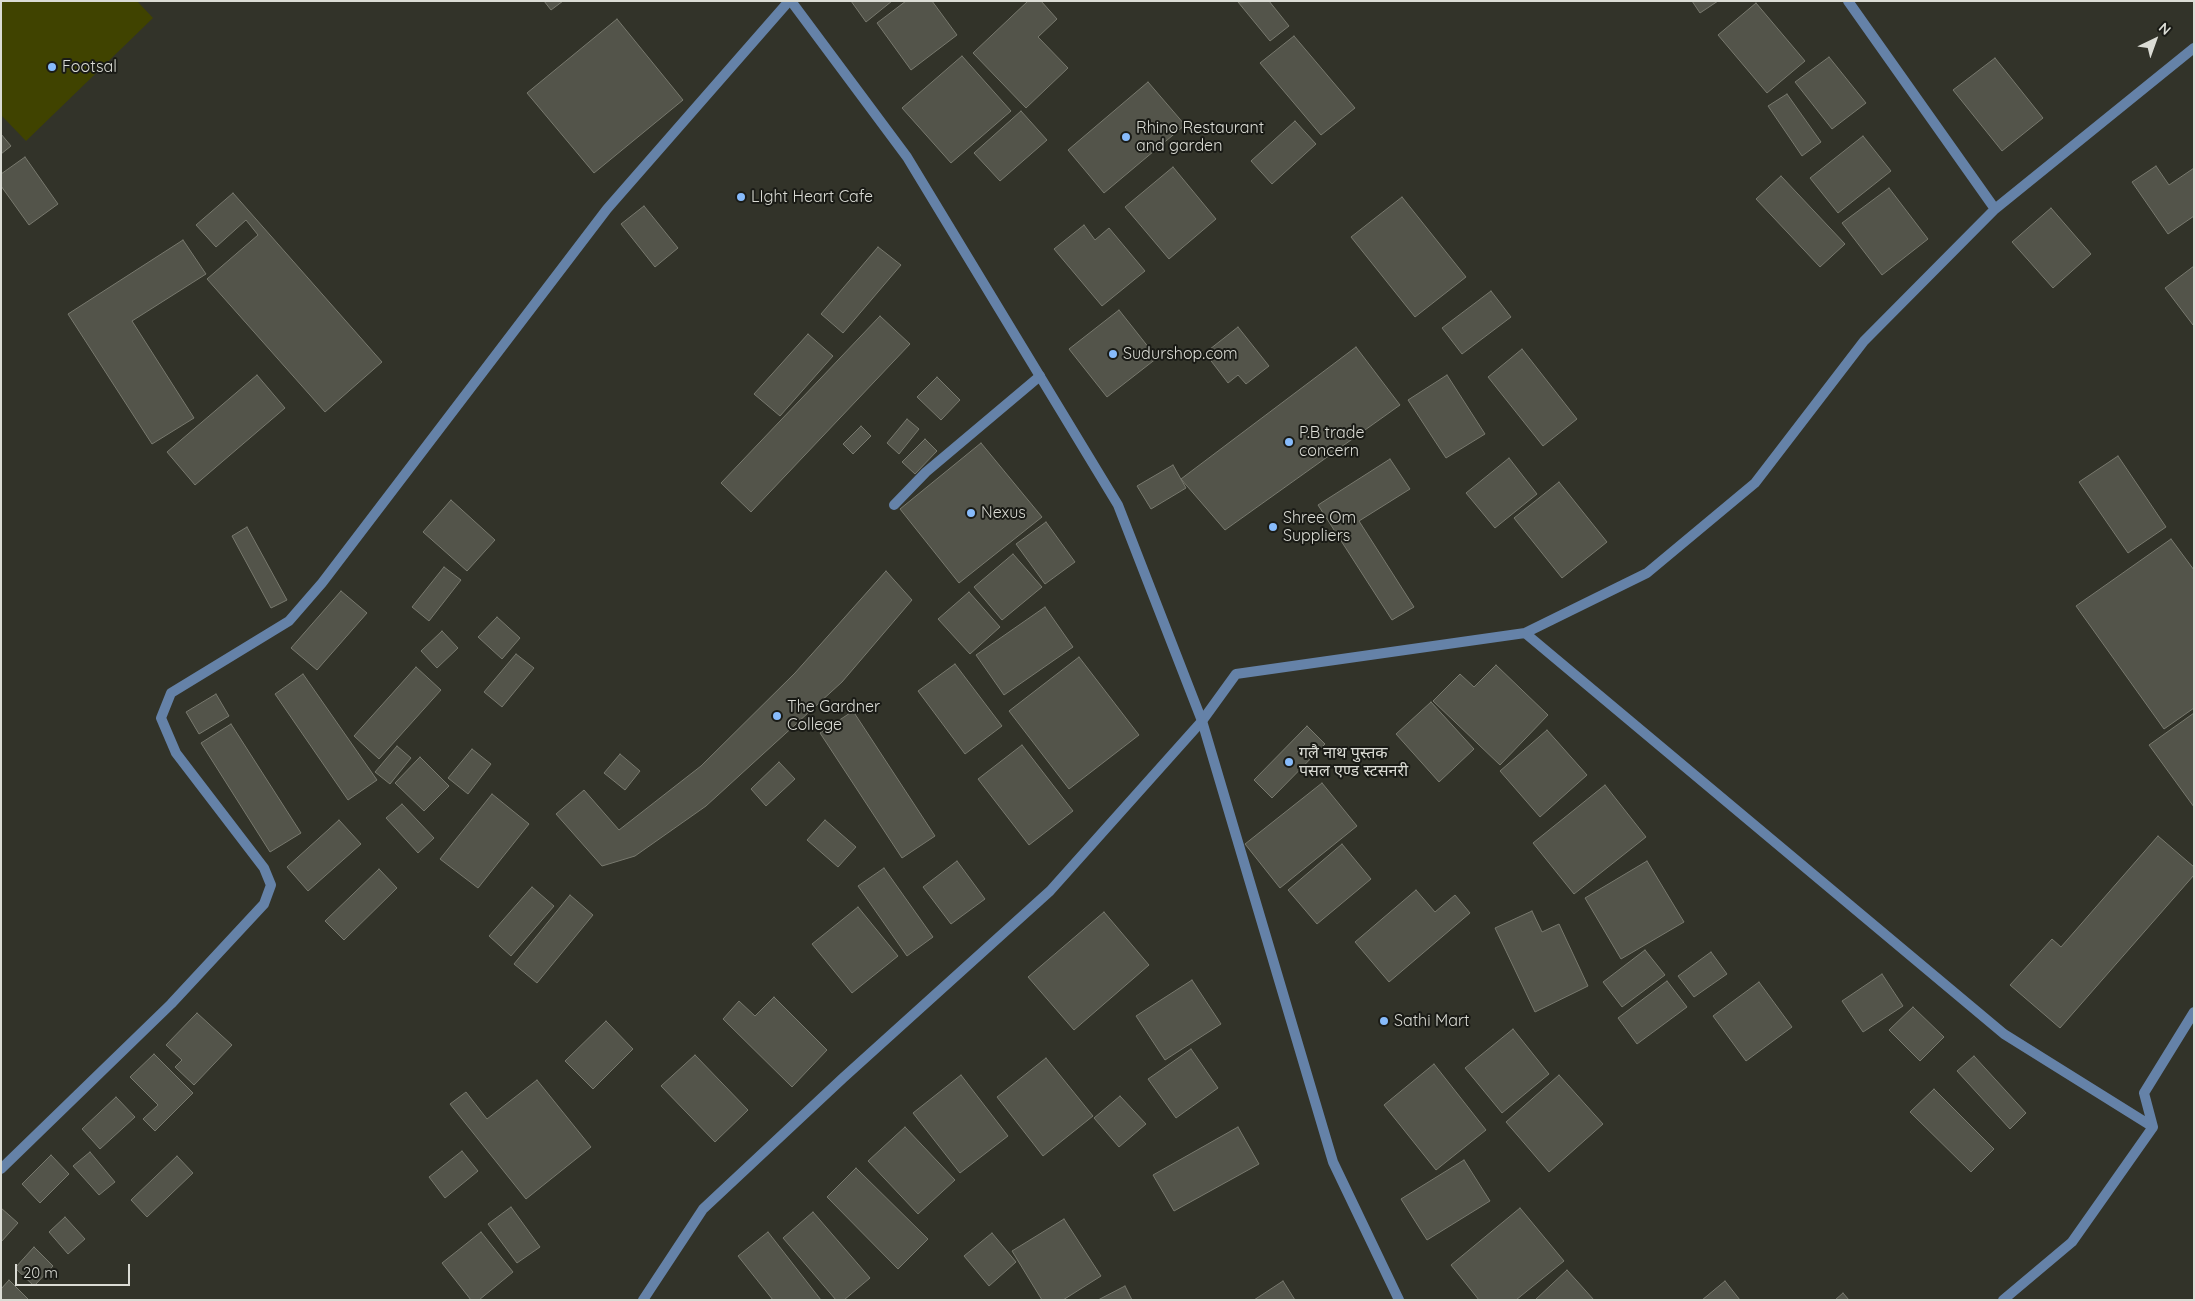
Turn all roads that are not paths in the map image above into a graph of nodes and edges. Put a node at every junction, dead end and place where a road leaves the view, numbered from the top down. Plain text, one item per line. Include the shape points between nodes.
1 (790, 1) edge
2 (1848, 1) edge
3 (2194, 48) edge
4 (1996, 209) junction
5 (1040, 376) junction
6 (894, 505) dead end
7 (1525, 633) junction
8 (1202, 721) junction
9 (2194, 1012) edge
10 (2153, 1127) junction
11 (1, 1169) edge
12 (643, 1300) edge
13 (1399, 1300) edge
14 (2002, 1300) edge

1 - 5 street via 907,157
1 - 11 street via 607,208 289,622 171,693 161,718 176,753 264,868 271,885 264,904 171,1004
2 - 4 street
3 - 4 street
4 - 7 street via 1864,341 1754,483 1646,573
5 - 6 street via 926,472
5 - 8 street via 1118,505
7 - 8 street via 1236,674
7 - 10 street via 2004,1034
8 - 12 street via 1050,891 703,1209
8 - 13 street via 1332,1162
9 - 10 street via 2144,1093
10 - 14 street via 2072,1242

